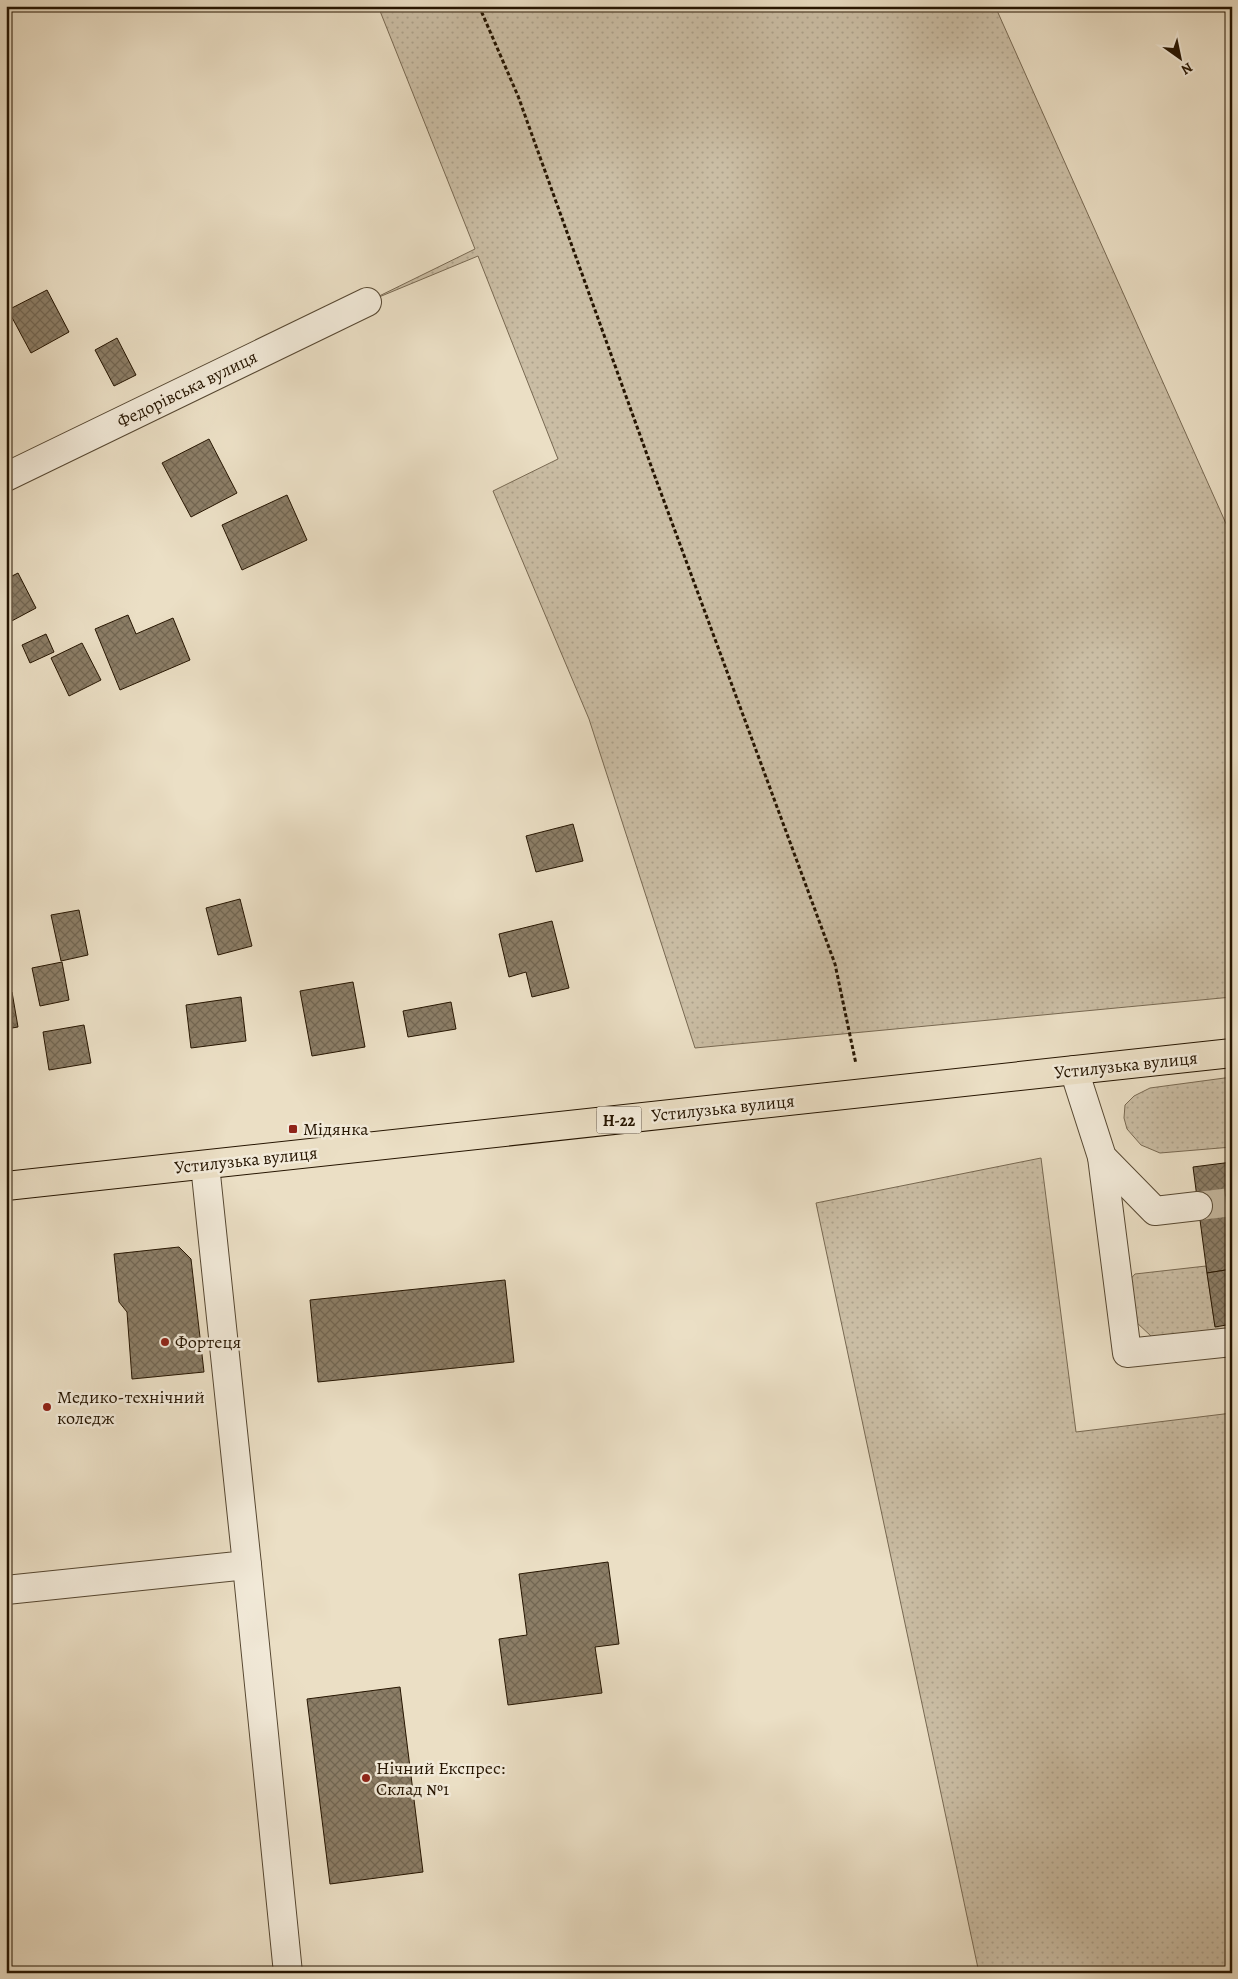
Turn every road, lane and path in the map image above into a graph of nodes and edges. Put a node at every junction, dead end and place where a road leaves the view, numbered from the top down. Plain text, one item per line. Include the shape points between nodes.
1 (479, 6) edge
2 (367, 302) dead end
3 (6, 477) edge
4 (1232, 1054) edge
5 (1074, 1070) junction
6 (863, 1093) junction
7 (1102, 1157) junction
8 (205, 1164) junction
9 (6, 1186) edge
10 (1198, 1206) tunnel mouth
11 (1232, 1342) edge
12 (247, 1565) junction
13 (6, 1590) edge
14 (288, 1973) edge

1 - 6 path via 518,96 835,964
2 - 3 street, Федорівська вулиця
4 - 5 main road, Устилузька вулиця / Н-22
5 - 6 main road, Устилузька вулиця / Н-22
5 - 7 street
6 - 8 main road, Устилузька вулиця / Н-22
7 - 10 street via 1155,1211
7 - 11 street via 1127,1353
8 - 9 main road, Устилузька вулиця / Н-22
8 - 12 street
12 - 13 street
12 - 14 street

